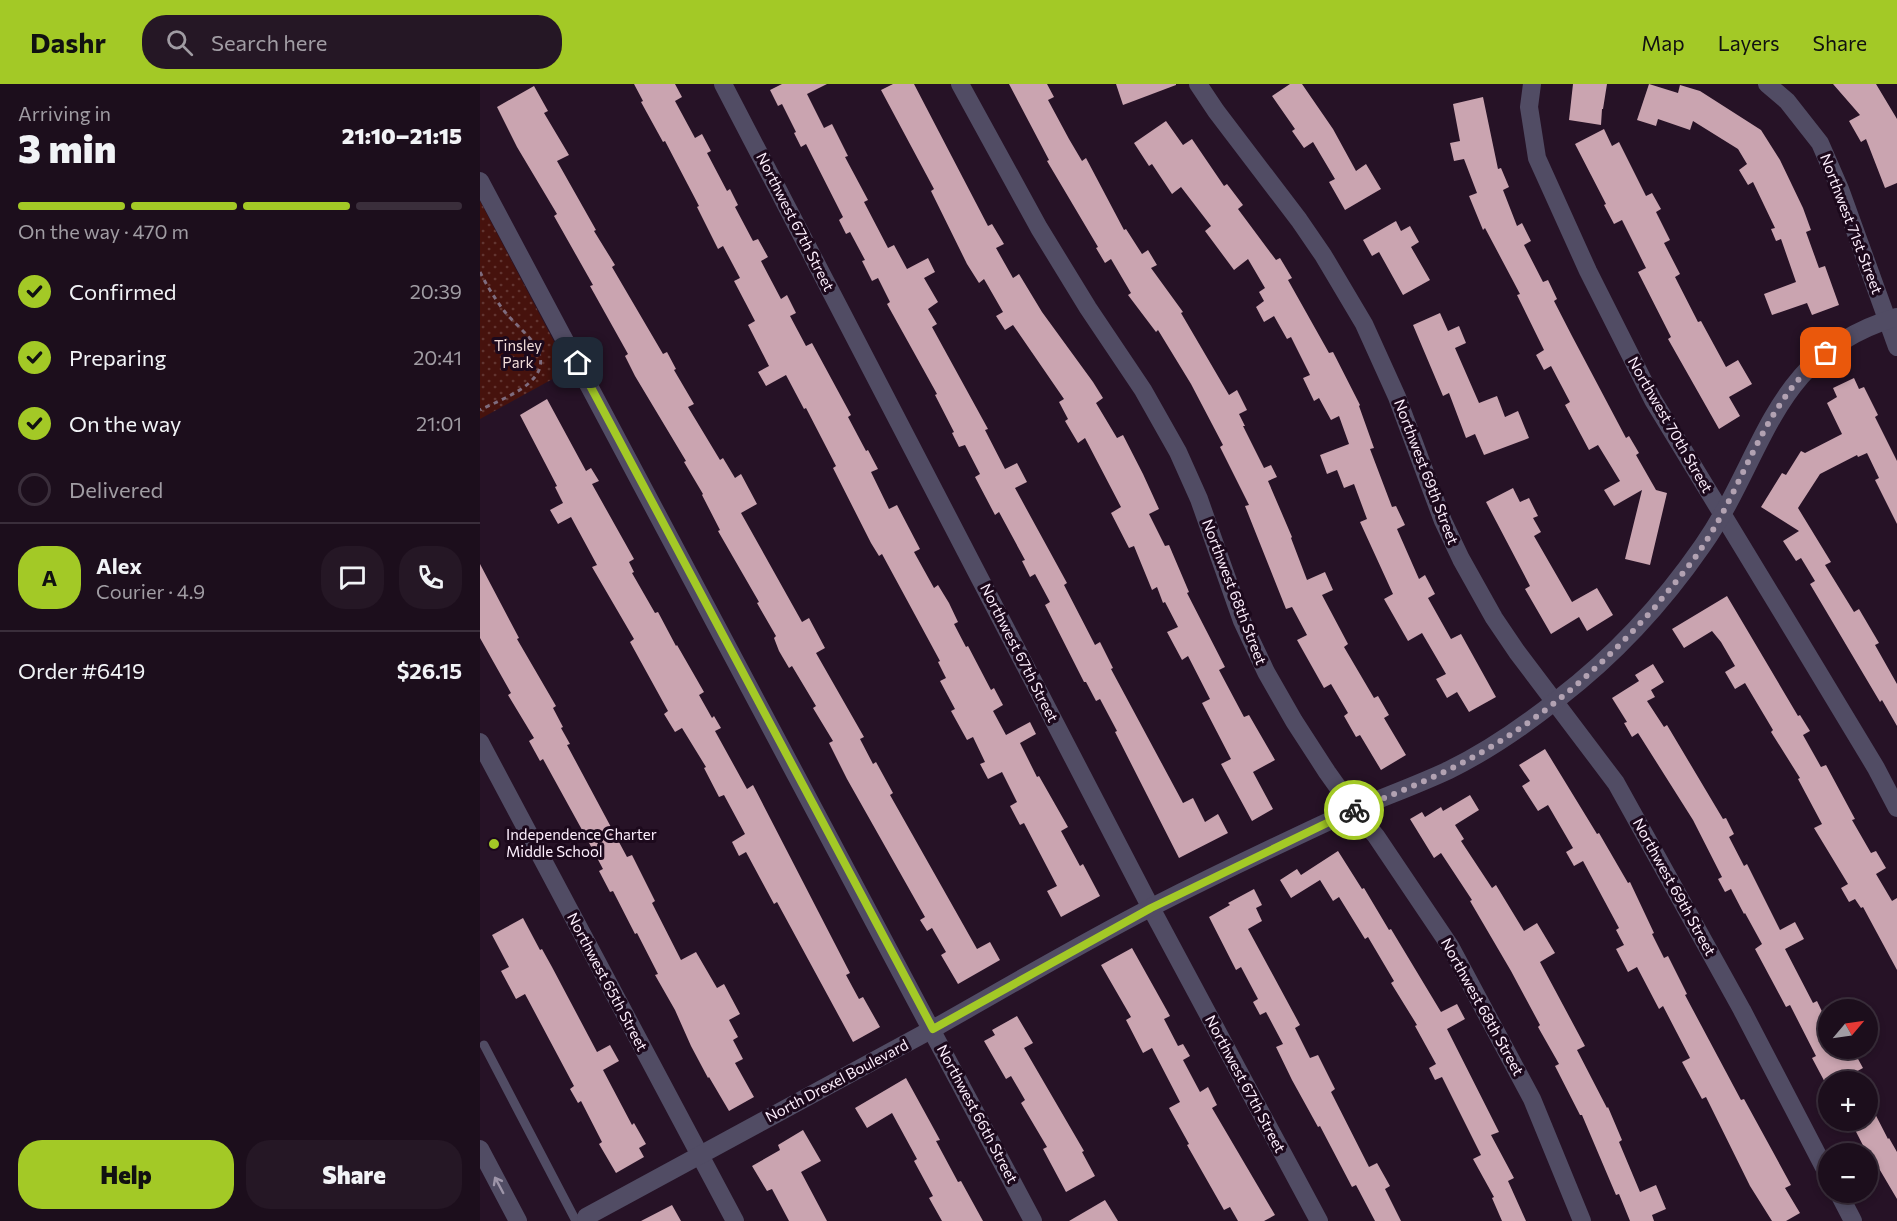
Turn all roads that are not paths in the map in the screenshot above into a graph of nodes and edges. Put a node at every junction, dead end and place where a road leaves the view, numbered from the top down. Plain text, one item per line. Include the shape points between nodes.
1 (723, 84) edge
2 (960, 84) edge
3 (1198, 84) edge
4 (1532, 84) edge
5 (1767, 84) edge
6 (480, 181) edge
7 (1892, 318) edge
8 (1897, 347) edge
9 (1722, 514) junction
10 (1555, 702) junction
11 (480, 742) edge
12 (1897, 808) edge
13 (1354, 810) junction
14 (1151, 908) junction
15 (933, 1029) junction
16 (484, 1045) dead end
17 (480, 1149) edge
18 (700, 1155) junction
19 (1818, 1156) edge
20 (1844, 1203) edge
21 (580, 1220) edge
22 (518, 1221) edge
23 (735, 1221) edge
24 (1033, 1221) edge
25 (1319, 1221) edge
26 (1582, 1221) edge
27 (1853, 1221) edge

1 - 14 street, Northwest 67th Street
2 - 13 street, Northwest 68th Street via 1040,228 1178,452 1242,621 1266,672 1293,721
3 - 10 street, Northwest 69th Street via 1311,237 1364,324 1461,559 1494,618
4 - 9 street, Northwest 70th Street via 1529,107 1537,158 1653,400
5 - 7 street, Northwest 71st Street via 1787,100 1820,143
6 - 15 street, Northwest 66th Street
7 - 8 street, Northwest 71st Street
7 - 9 street, North Drexel Boulevard via 1837,344 1795,382 1779,404
9 - 10 street, North Drexel Boulevard via 1672,587 1619,647
9 - 12 street, Northwest 70th Street
10 - 13 street, North Drexel Boulevard via 1495,745
10 - 19 street, Northwest 69th Street via 1616,783 1743,1010
11 - 18 street, Northwest 65th Street
13 - 14 street, North Drexel Boulevard
13 - 26 street, Northwest 68th Street via 1450,946 1532,1099
14 - 15 street, North Drexel Boulevard
14 - 25 street, Northwest 67th Street
15 - 18 street, North Drexel Boulevard
15 - 24 street, Northwest 66th Street
16 - 21 lane
22 -> 17 street
18 - 21 street, North Drexel Boulevard
18 - 23 street, Northwest 65th Street
20 - 27 street

